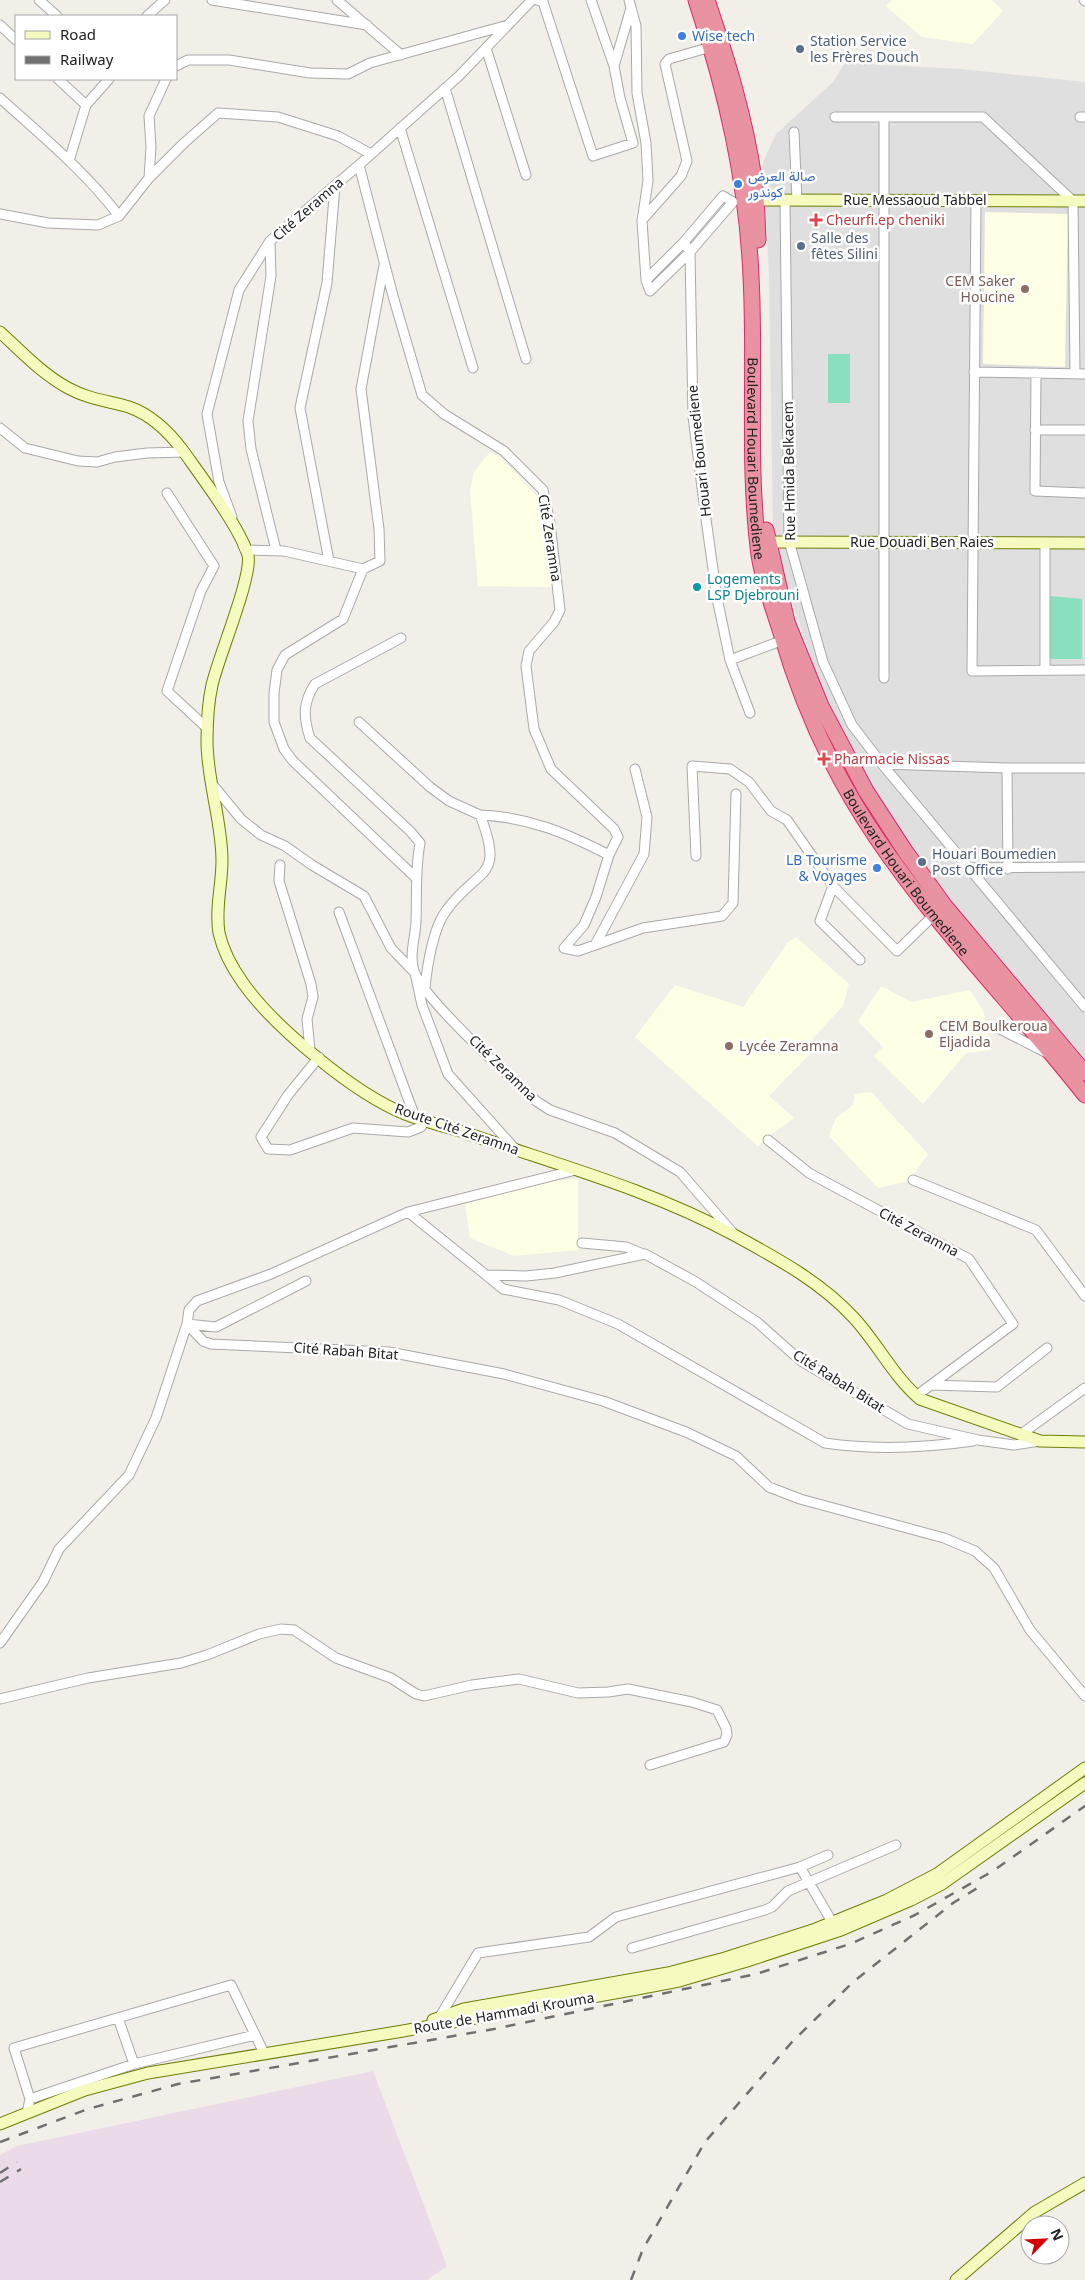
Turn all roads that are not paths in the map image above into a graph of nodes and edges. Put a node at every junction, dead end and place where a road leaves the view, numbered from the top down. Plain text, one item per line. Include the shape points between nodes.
1 (39, 0) edge
2 (165, 0) edge
3 (212, 0) edge
4 (337, 0) edge
5 (532, 0) edge
6 (537, 0) edge
7 (591, 0) edge
8 (696, 0) edge
9 (707, 0) edge
10 (630, 4) edge
11 (56, 15) edge
12 (148, 15) edge
13 (0, 25) edge
14 (367, 25) junction
15 (508, 25) junction
16 (15, 39) edge
17 (711, 47) junction
18 (486, 48) junction
19 (401, 55) junction
20 (178, 65) edge
21 (614, 66) junction
22 (59, 80) edge
23 (107, 80) edge
24 (166, 80) edge
25 (445, 88) junction
26 (0, 98) edge
27 (86, 105) junction
28 (835, 117) dead end
29 (884, 117) junction
30 (400, 128) junction
31 (794, 132) dead end
32 (371, 154) junction
33 (69, 161) junction
34 (359, 165) junction
35 (526, 175) dead end
36 (149, 178) junction
37 (335, 186) junction
38 (791, 200) junction
39 (885, 200) junction
40 (976, 200) junction
41 (744, 201) junction
42 (1073, 201) junction
43 (1085, 201) edge
44 (0, 214) edge
45 (118, 216) junction
46 (643, 219) junction
47 (270, 241) junction
48 (684, 242) junction
49 (690, 252) junction
50 (385, 260) junction
51 (646, 280) junction
52 (0, 332) edge
53 (526, 360) dead end
54 (473, 368) dead end
55 (974, 372) junction
56 (1036, 373) junction
57 (1074, 374) junction
58 (1085, 374) edge
59 (0, 428) edge
60 (1035, 430) junction
61 (1085, 430) edge
62 (184, 452) junction
63 (167, 493) dead end
64 (1085, 493) edge
65 (789, 541) junction
66 (763, 542) junction
67 (885, 542) junction
68 (973, 542) junction
69 (1045, 543) junction
70 (1085, 543) edge
71 (245, 550) junction
72 (276, 550) junction
73 (329, 561) junction
74 (363, 569) junction
75 (401, 638) dead end
76 (788, 638) junction
77 (730, 660) junction
78 (1045, 670) junction
79 (1085, 670) edge
80 (884, 678) dead end
81 (750, 713) dead end
82 (359, 722) dead end
83 (208, 729) junction
84 (882, 764) junction
85 (1007, 768) junction
86 (1085, 768) edge
87 (635, 769) dead end
88 (212, 785) junction
89 (736, 794) dead end
90 (480, 815) junction
91 (609, 855) junction
92 (696, 856) dead end
93 (280, 865) dead end
94 (1085, 867) edge
95 (969, 868) junction
96 (1008, 868) junction
97 (415, 877) junction
98 (833, 886) junction
99 (339, 912) dead end
100 (934, 915) junction
101 (595, 945) junction
102 (860, 960) dead end
103 (415, 973) junction
104 (424, 988) junction
105 (1085, 1008) edge
106 (996, 1027) dead end
107 (315, 1054) junction
108 (1053, 1056) junction
109 (1079, 1060) edge
110 (1085, 1073) edge
111 (1085, 1095) edge
112 (420, 1119) junction
113 (768, 1140) dead end
114 (518, 1151) junction
115 (579, 1169) junction
116 (913, 1180) dead end
117 (408, 1212) junction
118 (735, 1236) junction
119 (582, 1243) dead end
120 (644, 1254) junction
121 (486, 1275) junction
122 (306, 1281) dead end
123 (1085, 1296) edge
124 (186, 1324) junction
125 (1047, 1348) dead end
126 (931, 1385) junction
127 (1085, 1388) edge
128 (916, 1396) junction
129 (1020, 1435) junction
130 (978, 1440) junction
131 (1040, 1441) junction
132 (1085, 1442) edge
133 (0, 1643) edge
134 (1085, 1696) edge
135 (0, 1698) edge
136 (650, 1764) dead end
137 (1085, 1768) edge
138 (1085, 1783) edge
139 (896, 1845) dead end
140 (828, 1855) dead end
141 (800, 1867) junction
142 (808, 1883) junction
143 (835, 1927) junction
144 (632, 1948) dead end
145 (118, 2018) junction
146 (439, 2018) junction
147 (403, 2031) junction
148 (255, 2035) junction
149 (264, 2054) junction
150 (134, 2064) junction
151 (30, 2099) junction
152 (28, 2113) junction
153 (0, 2123) edge
154 (1085, 2183) edge
155 (956, 2280) edge

1 - 11 street
2 - 12 street
3 - 14 street
4 - 14 street
5 - 15 street
6 - 21 street via 543,2 593,156 633,143
7 - 21 street
8 - 17 highway, Boulevard Houari Boumediene
9 - 41 highway, Boulevard Houari Boumediene via 746,131
10 - 21 street
10 - 46 street via 636,26 637,93 646,143 648,181
13 - 16 street
14 - 19 street
15 - 18 street
15 - 19 street
17 - 41 highway, Boulevard Houari Boumediene via 729,113
17 - 46 street via 669,59 665,64 687,161 681,176
18 - 25 street
18 - 35 street
19 - 20 street via 370,63 348,74 310,73 229,60 188,60
22 - 27 street
23 - 27 street
24 - 36 street via 149,116
25 - 30 street
25 - 53 street
26 - 33 street
27 - 33 street
28 - 29 street
29 - 39 street
29 - 42 street via 983,117
30 - 32 street
30 - 54 street
31 - 38 street, Rue Hmida Belkacem
32 - 34 street
32 - 36 street via 338,136 278,117 218,113
33 - 45 street via 104,196
34 - 37 street, Cité Zeramna
34 - 50 street, Cité Zeramna
36 - 45 street
37 - 47 street, Cité Zeramna
37 - 73 street via 327,283 300,408
38 - 39 street, Rue Messaoud Tabbel
38 - 41 street, Rue Messaoud Tabbel
38 - 65 street, Rue Hmida Belkacem
39 - 40 street, Rue Messaoud Tabbel
39 - 67 street
40 - 42 street, Rue Messaoud Tabbel
40 - 55 street
41 - 48 street via 723,196
41 - 49 street
41 - 66 highway, Boulevard Houari Boumediene via 751,276 753,480
42 - 43 street, Rue Messaoud Tabbel
42 - 57 street
44 - 45 street via 48,223 98,225
46 - 51 street
47 - 71 street, Cité Zeramna via 238,290 206,414 219,482
47 - 72 street via 271,276 248,421 251,448
48 - 49 street, Houari Boumediene
48 - 51 street
49 - 51 street via 650,292
49 - 77 street, Houari Boumediene via 693,417 716,598
50 - 74 street via 361,389 380,560
50 - 91 street, Cité Zeramna via 422,395 444,414 504,451 543,490 560,610 529,651 526,666 531,710 539,744 551,770 614,829 618,838
52 - 62 street, Route Cité Zeramna via 50,378 96,400 130,408 149,417 165,429
55 - 56 street
55 - 68 street
56 - 57 street
56 - 60 street
57 - 58 street
59 - 62 street via 25,448 78,461 97,462 147,453
60 - 61 street
60 - 64 street via 1035,492
62 - 71 street, Route Cité Zeramna via 234,526
63 - 83 street via 214,566 201,591 167,691
65 - 66 street, Rue Douadi Ben Raies
65 - 67 street, Rue Douadi Ben Raies
65 - 84 street, Rue Hmida Belkacem via 823,662 852,725
66 - 76 highway, Boulevard Houari Boumediene via 759,557
67 - 68 street, Rue Douadi Ben Raies
67 - 80 street
68 - 69 street, Rue Douadi Ben Raies
68 - 78 street via 972,671
69 - 70 street, Rue Douadi Ben Raies
69 - 78 street
71 - 72 street
71 - 83 street, Route Cité Zeramna via 248,569 211,689
72 - 73 street
73 - 74 street
74 - 97 street via 343,620 285,655 277,670 274,722 284,749 293,760
75 - 97 street, Cité Zeramna via 315,684 307,696 304,710 310,738 420,843
76 - 77 street
76 - 100 highway, Boulevard Houari Boumediene via 802,699 837,774 875,836
76 - 109 highway, Boulevard Houari Boumediene via 847,759 905,851 944,905
77 - 81 street, Houari Boumediene
78 - 79 street
82 - 90 street via 430,787 449,801
83 - 88 street, Route Cité Zeramna via 206,743
84 - 85 street
84 - 95 street, Rue Hmida Belkacem
85 - 86 street
85 - 96 street
87 - 101 street via 647,817 644,854
88 - 103 street via 241,819 261,835 285,846 364,896 391,948
88 - 107 street, Route Cité Zeramna via 222,862 217,908 220,935 227,955 247,989
89 - 101 street, Cité Zeramna via 733,903 722,916 643,928
90 - 91 street via 508,816 562,832
90 - 104 street via 492,857 486,870 445,911 428,957
91 - 101 street, Cité Zeramna via 584,925 564,948 578,951
92 - 98 street via 692,766 730,769 749,782 772,811 787,820
93 - 107 street via 279,881 311,984 313,996 307,1019
94 - 96 street
95 - 96 street
95 - 105 street, Rue Hmida Belkacem
97 - 103 street, Cité Zeramna via 416,923 412,956
98 - 100 street via 897,951
98 - 102 street via 820,921
99 - 112 street
100 - 108 highway, Boulevard Houari Boumediene
103 - 104 street, Cité Zeramna
103 - 114 street, Cité Zeramna via 422,1005 448,1074
104 - 118 street, Cité Zeramna via 536,1102 615,1133 680,1172
106 - 108 street
107 - 112 street, Route Cité Zeramna via 363,1091 402,1113
107 - 112 street via 260,1137 268,1149 290,1150 354,1128 408,1132 421,1127
108 - 111 highway, Boulevard Houari Boumediene
109 - 110 highway, Boulevard Houari Boumediene
112 - 114 street, Route Cité Zeramna
113 - 126 street, Cité Zeramna via 810,1173 969,1259 1012,1324
114 - 115 street, Route Cité Zeramna
115 - 117 street
115 - 118 street, Route Cité Zeramna via 672,1204
116 - 123 street via 1036,1230
117 - 121 street, Cité Rabah Bitat
117 - 124 street via 271,1274 197,1301 189,1310
118 - 128 street, Route Cité Zeramna via 802,1274 829,1294 854,1318
119 - 120 street, Cité Rabah Bitat via 626,1247
120 - 121 street via 555,1273
120 - 130 street, Cité Rabah Bitat via 696,1282 757,1322 801,1361 908,1424
121 - 130 street, Cité Rabah Bitat via 503,1289 559,1300 618,1324 825,1443 938,1446
122 - 124 street via 216,1327
124 - 133 street via 156,1418 129,1475 59,1549 43,1582
124 - 134 street, Cité Rabah Bitat via 202,1341 212,1344 389,1352 504,1374 603,1401 686,1432 736,1456 769,1487 800,1499 944,1538 975,1551 994,1568 1030,1630
125 - 126 street via 997,1387
126 - 128 street, Cité Zeramna
127 - 129 street
128 - 129 street, Route Cité Zeramna
129 - 131 street, Route Cité Zeramna
130 - 131 street, Cité Rabah Bitat via 1014,1445
131 - 132 street, Route Cité Zeramna
135 - 136 street via 79,1679 181,1663 270,1630 294,1630 336,1658 391,1678 416,1694 430,1696 472,1685 519,1679 578,1693 628,1689 645,1691 712,1707 721,1715 727,1735 724,1742
137 - 143 street, Route de Hammadi Krouma via 937,1874
138 - 143 street, Route de Hammadi Krouma via 942,1884 889,1911
139 - 142 street
140 - 141 street
141 - 142 street
141 - 146 street via 616,1916 589,1937 478,1953
142 - 143 street
142 - 144 street via 788,1891 765,1910
143 - 146 street, Route de Hammadi Krouma via 668,1973 464,2009
143 - 147 street, Route de Hammadi Krouma via 679,1981
145 - 148 street via 231,1985
145 - 150 street
145 - 151 street via 14,2048
146 - 147 street, Route de Hammadi Krouma
147 - 149 street
148 - 149 street
148 - 150 street
149 - 152 street via 148,2073 85,2090
150 - 151 street
151 - 152 street
152 - 153 street
154 - 155 street via 1035,2212

